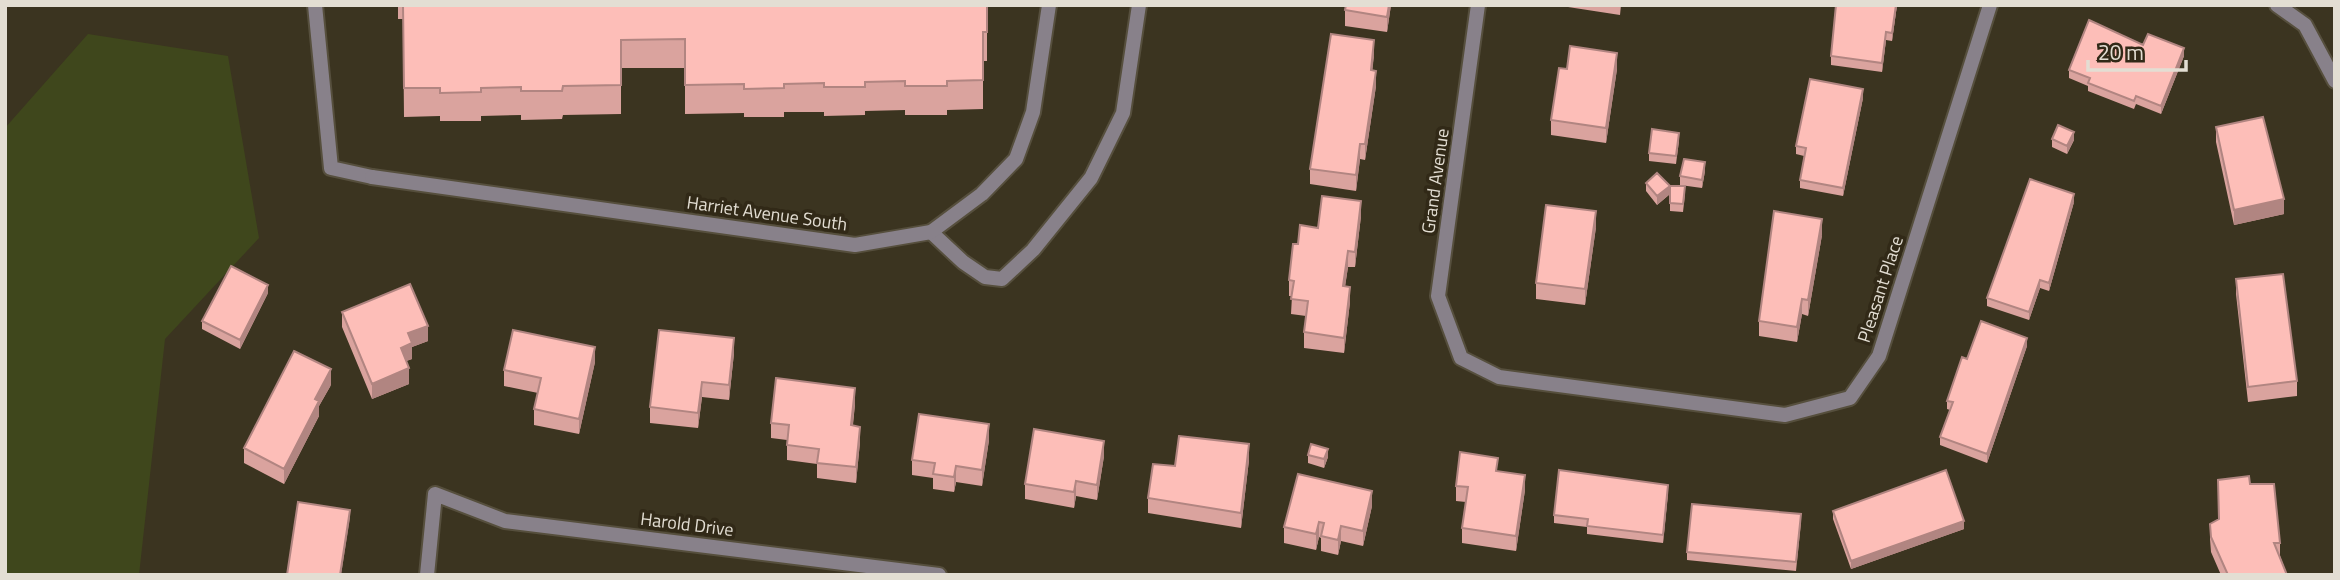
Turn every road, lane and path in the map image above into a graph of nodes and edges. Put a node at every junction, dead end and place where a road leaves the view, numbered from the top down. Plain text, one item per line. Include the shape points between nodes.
1 (315, 5) edge
2 (1049, 5) edge
3 (1139, 5) edge
4 (1478, 5) edge
5 (1990, 5) edge
6 (2277, 5) edge
7 (2335, 81) edge
8 (931, 232) junction
9 (1461, 358) joint
10 (427, 575) edge
11 (939, 575) edge

1 - 8 street, Harriet Avenue South via 331,168 855,245
2 - 8 street, Harriet Avenue South via 1033,112 1016,159 982,194
3 - 8 street via 1123,113 1091,178 1032,250 1002,279 985,277
4 - 9 street, Grand Avenue via 1438,296
5 - 9 street, Pleasant Place via 1880,356 1850,397 1785,415 1499,377
6 - 7 street via 2305,25
10 - 11 street, Harold Drive via 435,494 505,521

